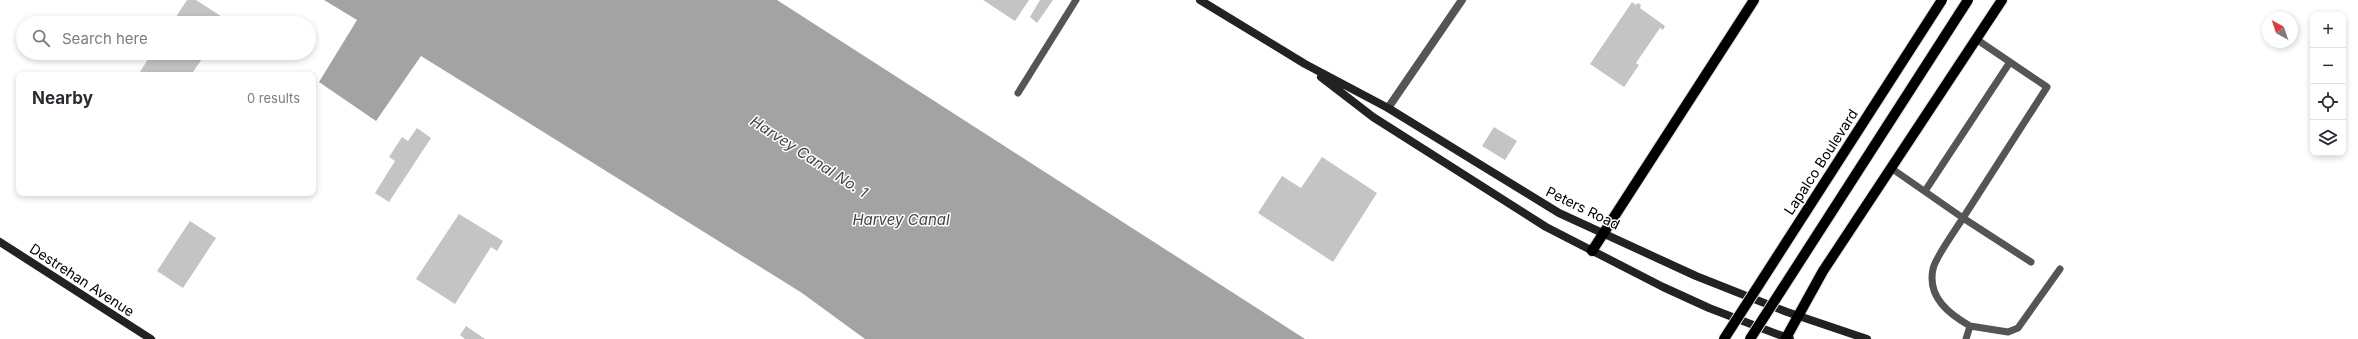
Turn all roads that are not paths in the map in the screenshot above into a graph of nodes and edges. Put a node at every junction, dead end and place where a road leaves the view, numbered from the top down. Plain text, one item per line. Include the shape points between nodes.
1 (1076, 0) edge
2 (1200, 0) edge
3 (1462, 0) edge
4 (1754, 0) edge
5 (1942, 0) edge
6 (1968, 0) edge
7 (2002, 0) edge
8 (1976, 39) junction
9 (2010, 62) junction
10 (1305, 64) junction
11 (1018, 93) dead end
12 (1388, 108) junction
13 (1891, 168) junction
14 (1925, 191) junction
15 (1963, 218) junction
16 (1604, 234) junction
17 (0, 242) edge
18 (1592, 252) junction
19 (2031, 262) dead end
20 (2060, 269) dead end
21 (1797, 315) junction
22 (1970, 326) junction
23 (1788, 338) edge
24 (151, 339) edge
25 (1724, 339) edge
26 (1750, 339) edge
27 (1867, 339) edge
28 (1966, 339) edge

1 - 11 lane
2 - 10 main road, Peters Road
3 - 12 street
4 - 16 main road
5 - 25 main road, Lapalco Boulevard, bridge
6 - 26 main road, bridge
7 - 8 main road
8 - 9 lane
8 - 13 main road
9 - 14 lane
9 - 15 lane via 2047,87
10 - 12 main road, Peters Road
10 - 18 main road, Peters Road via 1373,117 1546,227
12 - 16 main road, Peters Road via 1559,213
13 - 14 lane
13 - 21 main road
14 - 15 lane
15 - 19 lane
15 - 22 lane via 1933,268 1933,288 1936,298 1944,308
16 - 18 main road
16 - 21 main road, Peters Road via 1696,276
17 - 24 main road, Destrehan Avenue
18 - 23 main road, Peters Road via 1709,308
20 - 22 lane via 2018,328 2008,332
21 - 23 main road
21 - 27 main road, Peters Road
22 - 28 lane

